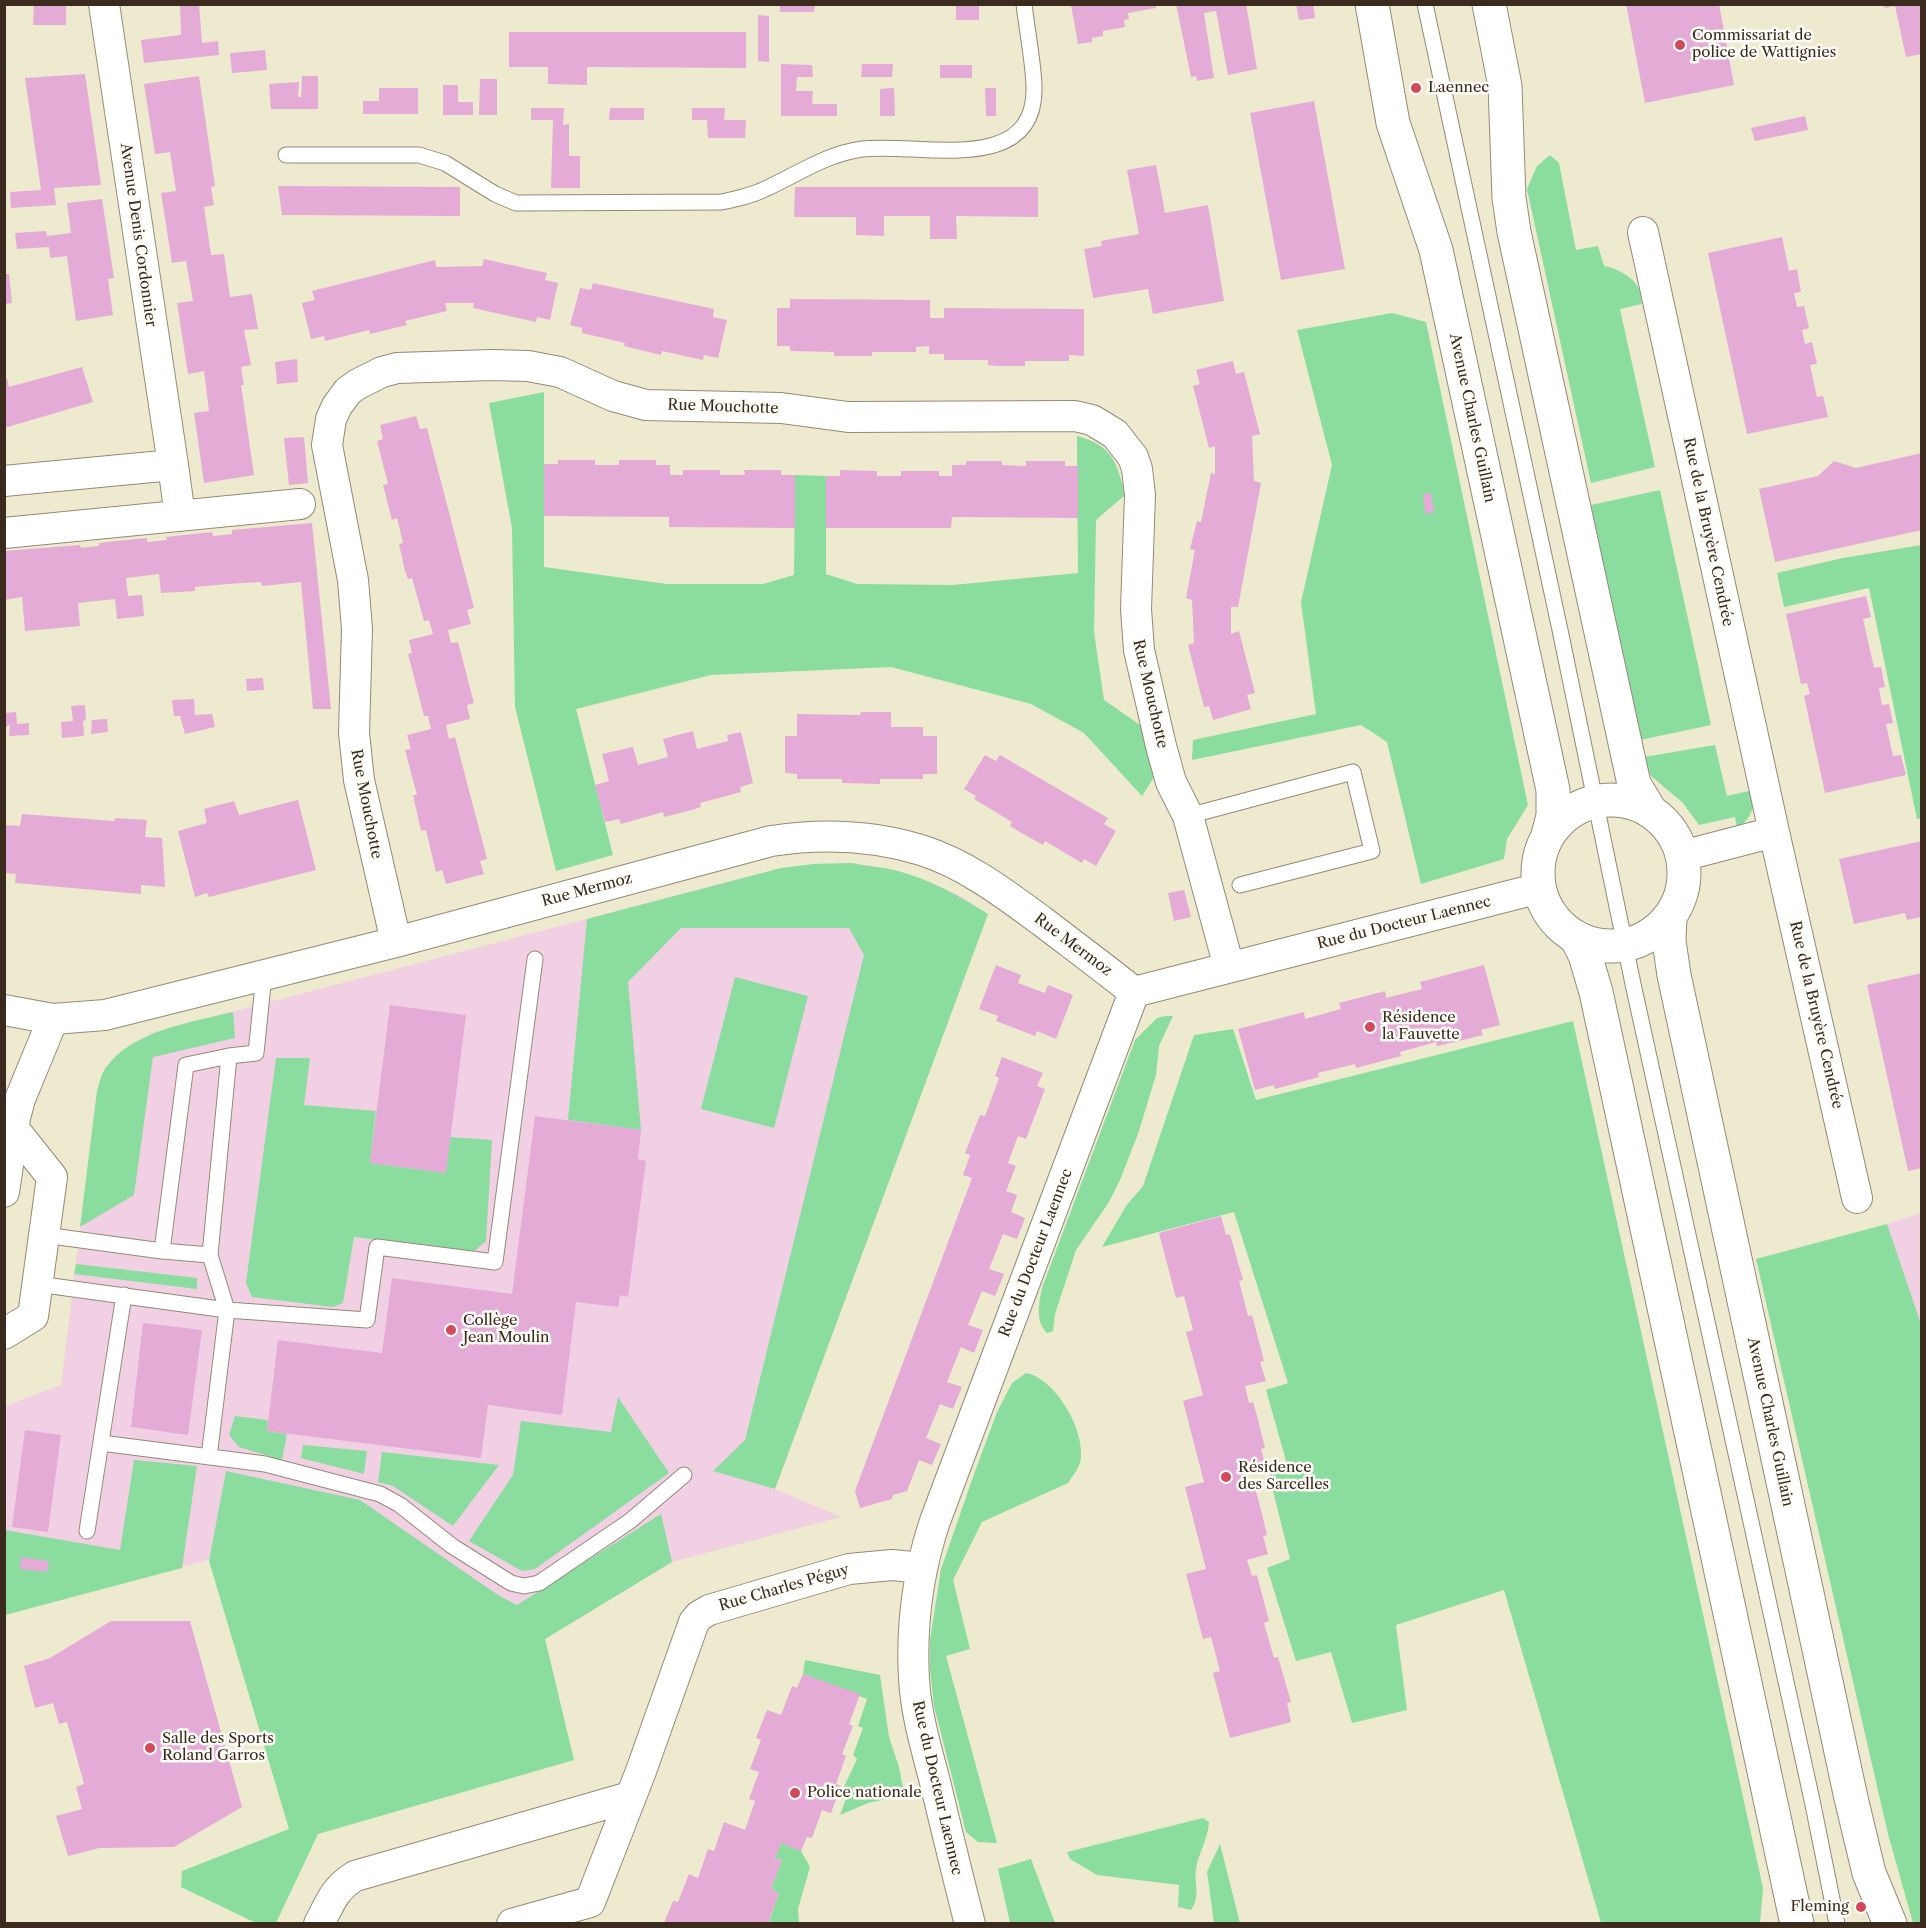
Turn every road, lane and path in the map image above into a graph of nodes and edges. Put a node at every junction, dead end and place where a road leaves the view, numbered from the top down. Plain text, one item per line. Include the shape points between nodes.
1 (104, 4) edge
2 (1024, 4) edge
3 (1372, 4) edge
4 (1425, 4) edge
5 (1489, 4) edge
6 (286, 155) dead end
7 (1642, 232) dead end
8 (173, 465) junction
9 (4, 482) edge
10 (300, 504) dead end
11 (180, 516) junction
12 (4, 533) edge
13 (1595, 801) junction
14 (1651, 812) junction
15 (1188, 816) junction
16 (1774, 832) junction
17 (1548, 835) junction
18 (1682, 856) junction
19 (1240, 885) dead end
20 (1539, 888) junction
21 (1670, 916) junction
22 (1576, 937) junction
23 (396, 942) junction
24 (1626, 945) junction
25 (535, 959) dead end
26 (1229, 967) junction
27 (264, 975) junction
28 (1134, 992) junction
29 (4, 1010) edge
30 (53, 1019) junction
31 (229, 1056) junction
32 (13, 1128) junction
33 (4, 1192) edge
34 (1857, 1198) dead end
35 (44, 1235) junction
36 (162, 1251) junction
37 (210, 1255) junction
38 (37, 1284) junction
39 (124, 1295) junction
40 (227, 1310) junction
41 (4, 1334) edge
42 (101, 1443) junction
43 (209, 1457) junction
44 (684, 1475) dead end
45 (87, 1531) dead end
46 (922, 1568) junction
47 (630, 1797) junction
48 (319, 1923) edge
49 (512, 1923) edge
50 (970, 1923) edge
51 (1797, 1923) edge
52 (1837, 1923) edge
53 (1890, 1923) edge

1 - 8 street, Avenue Denis Cordonnier
2 - 6 lane via 1034,87 1026,126 1013,138 972,149 862,149 810,166 741,198 721,202 516,203 445,164 419,155
3 - 17 street, Avenue Charles Guillain via 1393,123 1436,250 1553,790
4 - 13 lane
5 - 14 street via 1505,86 1514,232 1634,784
7 - 16 street, Rue de la Bruyère Cendrée
8 - 9 street
8 - 11 street, Avenue Denis Cordonnier
10 - 11 street
11 - 12 street
13 - 14 street via 1630,802
13 - 17 street via 1564,817
13 - 24 lane
14 - 18 street via 1668,826
15 - 19 lane via 1353,772 1372,851
15 - 23 street, Rue Mouchotte via 1161,746 1136,630 1140,495 1137,469 1115,434 1092,420 1075,416 848,417 781,408 646,405 613,396 560,372 528,366 397,368 368,377 348,391 331,419 327,445 354,597 354,733 359,780
15 - 26 street, Rue Mouchotte
16 - 18 street
16 - 34 street, Rue de la Bruyère Cendrée
17 - 20 street, Avenue Charles Guillain via 1539,860
18 - 21 street via 1683,887
20 - 22 street via 1550,913
20 - 26 street, Rue du Docteur Laennec
21 - 24 street via 1650,935
21 - 53 street, Avenue Charles Guillain via 1674,975 1853,1808 1869,1873
22 - 24 street via 1600,945
22 - 51 street via 1596,992
23 - 27 street, Rue Mermoz
23 - 28 street, Rue Mermoz via 771,840 853,837 922,850 964,869 1010,898
24 - 52 lane
25 - 40 lane via 495,1262 377,1247 367,1320
26 - 28 street, Rue du Docteur Laennec
27 - 30 street, Rue Mermoz via 105,1015
27 - 31 lane via 256,1053
28 - 46 street, Rue du Docteur Laennec via 935,1521
29 - 30 street, Rue Mermoz
30 - 32 street via 20,1099
31 - 36 lane via 186,1065
31 - 37 lane
32 - 33 street
32 - 35 street via 52,1178
35 - 36 lane
35 - 38 street
36 - 37 lane
37 - 40 lane
38 - 39 lane
38 - 41 street via 33,1316
39 - 40 lane
39 - 42 lane
40 - 43 lane
42 - 43 lane
42 - 45 lane
43 - 44 lane via 265,1464 380,1494 452,1546 511,1583 524,1586 538,1582 630,1521
46 - 47 street, Rue Charles Péguy via 892,1565 849,1569 699,1616
46 - 50 street, Rue du Docteur Laennec via 913,1642 919,1719
47 - 48 street via 355,1876 334,1892
47 - 49 street, Rue Charles Péguy via 590,1902

